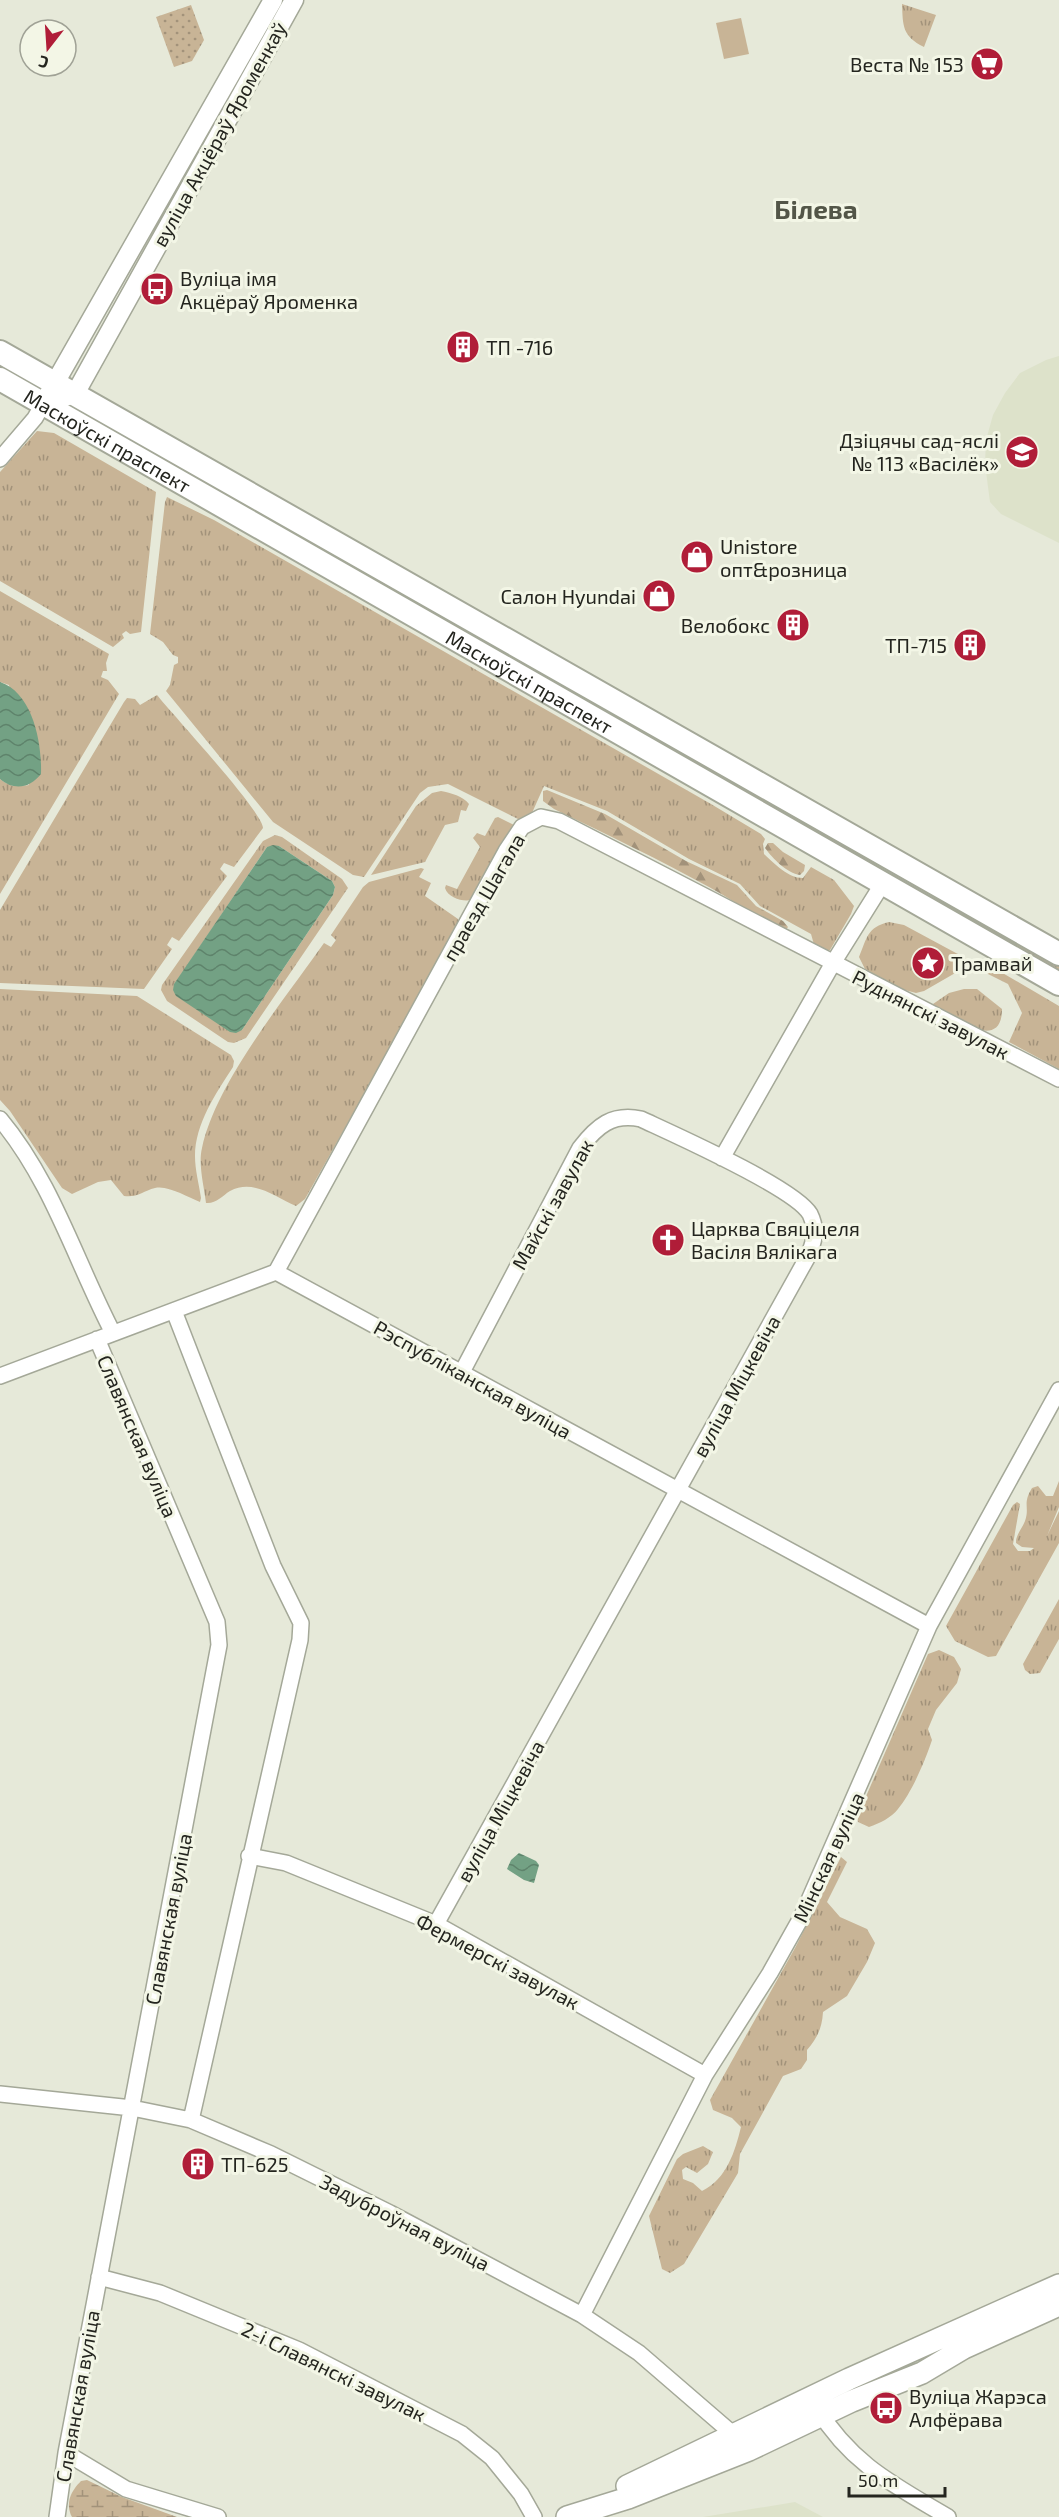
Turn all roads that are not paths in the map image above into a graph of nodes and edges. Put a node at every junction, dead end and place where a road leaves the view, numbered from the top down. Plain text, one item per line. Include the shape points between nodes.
1 (284, 2) edge
2 (253, 55) junction
3 (178, 168) junction
4 (194, 179) junction
5 (0, 352) edge
6 (0, 379) edge
7 (55, 383) junction
8 (75, 394) junction
9 (43, 404) junction
10 (0, 459) edge
11 (895, 861) junction
12 (883, 884) junction
13 (1059, 954) edge
14 (832, 963) junction
15 (1059, 984) edge
16 (1059, 1079) edge
17 (0, 1119) edge
18 (722, 1158) junction
19 (276, 1272) junction
20 (174, 1311) junction
21 (113, 1333) junction
22 (97, 1339) junction
23 (462, 1372) junction
24 (0, 1376) edge
25 (1059, 1390) edge
26 (678, 1492) junction
27 (929, 1626) junction
28 (249, 1856) junction
29 (436, 1924) junction
30 (705, 2075) junction
31 (0, 2094) edge
32 (132, 2108) junction
33 (191, 2120) junction
34 (99, 2277) junction
35 (1059, 2284) edge
36 (1059, 2305) edge
37 (582, 2315) junction
38 (811, 2398) junction
39 (822, 2416) junction
40 (734, 2435) junction
41 (749, 2450) junction
42 (66, 2453) junction
43 (572, 2515) edge
44 (57, 2517) edge
45 (218, 2517) edge
46 (534, 2517) edge
47 (948, 2517) edge

1 - 2 street, вуліца Акцёраў Яроменкаў
2 - 3 street, вуліца Акцёраў Яроменкаў
2 - 4 street, вуліца Акцёраў Яроменкаў
3 - 4 street
3 - 7 street, вуліца Акцёраў Яроменкаў
4 - 8 street, вуліца Акцёраў Яроменкаў
5 - 7 main road, Маскоўскі праспект
6 - 9 main road, Маскоўскі праспект
7 - 8 main road, Маскоўскі праспект
7 - 9 street, вуліца Акцёраў Яроменкаў
8 - 9 street
8 - 11 main road, Маскоўскі праспект
9 - 10 street
9 - 12 main road, Маскоўскі праспект
11 - 12 main road
11 - 13 main road, Маскоўскі праспект
12 - 14 street
12 - 15 main road, Маскоўскі праспект
14 - 16 street, Руднянскі завулак
14 - 18 street
14 - 19 street, праезд Шагала via 559,821 541,817 528,822 500,861
17 - 21 street, Славянская вуліца via 35,1167
18 - 23 street, Майскі завулак via 628,1116 609,1120 592,1132
18 - 26 street, вуліца Міцкевіча via 793,1198 809,1212 816,1239
19 - 20 street
19 - 23 street, Рэспубліканская вуліца
20 - 21 street
20 - 28 street via 273,1566 301,1623
21 - 22 street
22 - 24 street
22 - 32 street, Славянская вуліца via 217,1622 219,1645
23 - 26 street, Рэспубліканская вуліца
25 - 27 street, Мінская вуліца
26 - 27 street, Рэспубліканская вуліца
26 - 29 street, вуліца Міцкевіча
27 - 30 street, Мінская вуліца via 802,1916
28 - 29 street, Фермерскі завулак via 286,1863
28 - 33 street
29 - 30 street, Фермерскі завулак
30 - 37 street, Мінская вуліца
31 - 32 street, Задуброўная вуліца
32 - 33 street, Задуброўная вуліца
32 - 34 street, Славянская вуліца
33 - 37 street, Задуброўная вуліца via 271,2154 390,2213
34 - 42 street, Славянская вуліца
34 - 46 street, 2-і Славянскі завулак via 160,2293 299,2350 462,2434 492,2458
35 - 38 main road
36 - 39 main road via 964,2348 922,2373
37 - 40 street, Задуброўная вуліца via 639,2353
38 - 39 street
38 - 40 main road
39 - 41 main road
39 - 47 street via 853,2455
40 - 41 main road
40 - 43 main road
41 - 43 main road via 628,2498
42 - 44 street, Славянская вуліца
42 - 45 street via 126,2489

